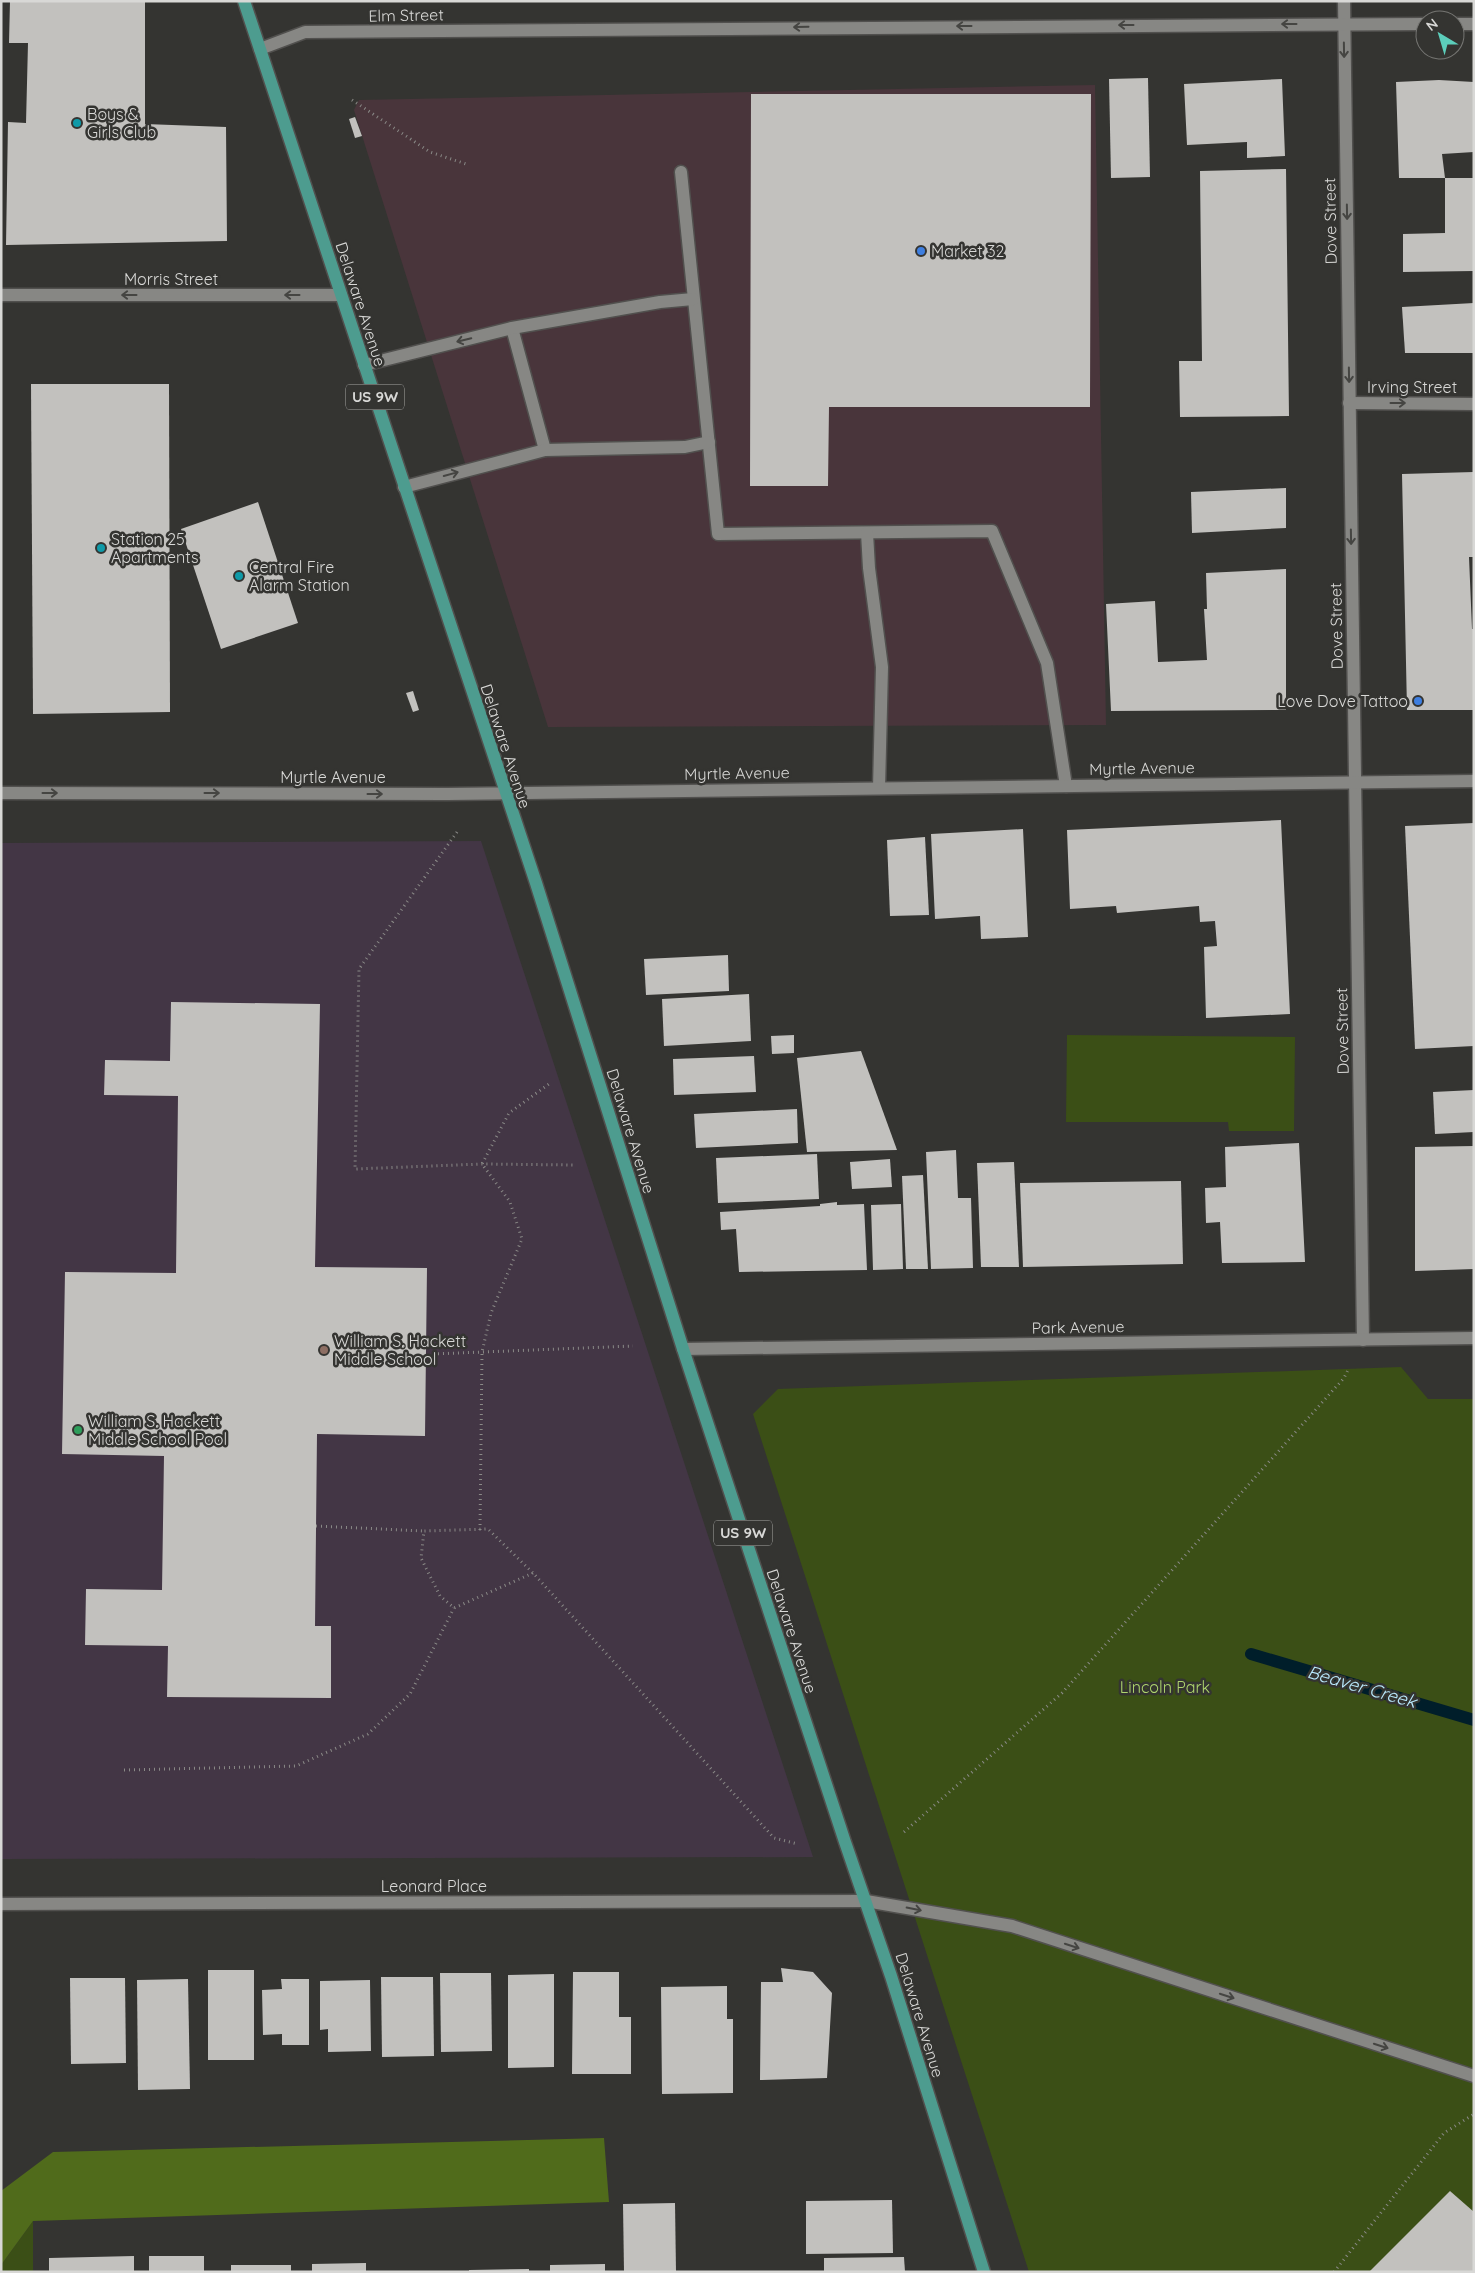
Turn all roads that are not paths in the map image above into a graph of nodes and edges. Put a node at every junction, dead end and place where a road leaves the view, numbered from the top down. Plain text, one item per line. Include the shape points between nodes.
1 (244, 1) edge
2 (1344, 1) edge
3 (1344, 24) junction
4 (1415, 24) edge
5 (260, 48) junction
6 (681, 172) dead end
7 (1, 295) edge
8 (341, 295) junction
9 (693, 299) junction
10 (512, 328) junction
11 (364, 365) junction
12 (1349, 403) junction
13 (1474, 404) edge
14 (709, 442) junction
15 (545, 450) junction
16 (404, 487) junction
17 (867, 533) junction
18 (1474, 781) edge
19 (1355, 782) junction
20 (1066, 786) junction
21 (879, 788) junction
22 (1, 792) edge
23 (504, 793) junction
24 (1474, 1338) edge
25 (1362, 1340) junction
26 (682, 1348) junction
27 (866, 1902) junction
28 (1, 1904) edge
29 (1474, 2076) edge
30 (984, 2272) edge

1 - 5 main road, Delaware Avenue / US 9W
2 - 3 street, Dove Street
3 - 4 street, Elm Street
3 -> 5 street, Elm Street via 305,32
3 -> 12 street, Dove Street
5 - 8 main road, Delaware Avenue / US 9W
6 - 9 street
8 -> 7 street, Morris Street
8 - 11 main road, Delaware Avenue / US 9W
9 - 10 street
9 - 14 street
10 -> 11 street
10 - 15 street
11 - 16 main road, Delaware Avenue / US 9W
12 -> 13 street, Irving Street
12 -> 19 street, Dove Street
14 - 15 street via 685,447
14 - 17 street via 718,534
16 -> 15 street
16 - 23 main road, Delaware Avenue / US 9W
17 - 20 street via 992,531 1046,663
17 - 21 street via 882,667
18 - 19 street, Myrtle Avenue
19 - 20 street, Myrtle Avenue
19 - 25 street, Dove Street
20 - 21 street, Myrtle Avenue
21 - 23 street, Myrtle Avenue
22 -> 23 street, Myrtle Avenue
23 - 26 main road, Delaware Avenue / US 9W via 536,883
24 - 25 street, Park Avenue
25 - 26 street, Park Avenue
26 - 27 main road, Delaware Avenue / US 9W
27 - 28 street, Leonard Place
27 -> 29 street, Leonard Place via 1012,1926
27 - 30 main road, Delaware Avenue / US 9W

